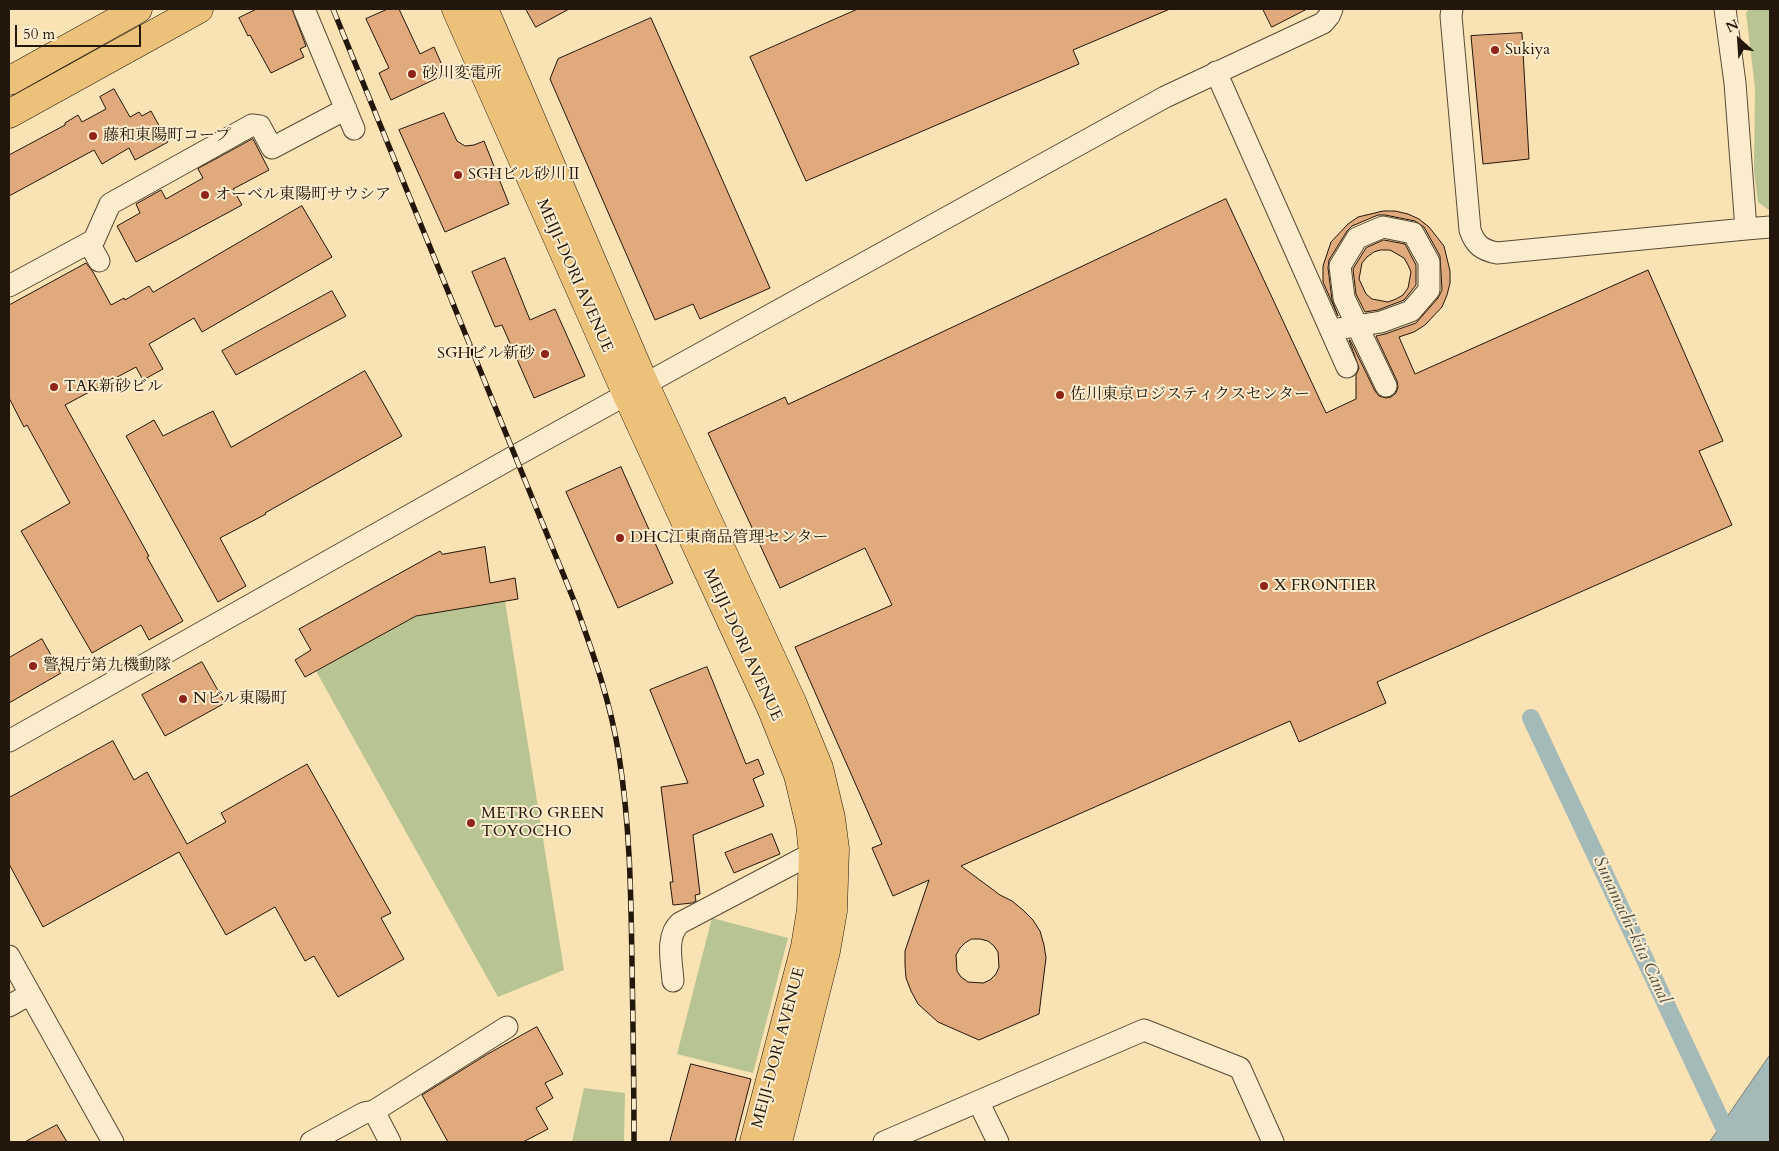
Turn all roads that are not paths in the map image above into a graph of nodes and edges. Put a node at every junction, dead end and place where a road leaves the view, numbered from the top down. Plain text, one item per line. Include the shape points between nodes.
1 (138, 9) edge
2 (200, 9) edge
3 (304, 9) edge
4 (456, 9) edge
5 (484, 9) edge
6 (1332, 9) edge
7 (1452, 9) edge
8 (1725, 9) edge
9 (1216, 72) junction
10 (9, 81) edge
11 (346, 109) junction
12 (9, 114) edge
13 (354, 129) dead end
14 (1770, 227) edge
15 (1746, 229) junction
16 (89, 242) junction
17 (99, 261) dead end
18 (9, 286) edge
19 (1331, 330) junction
20 (1347, 367) dead end
21 (1386, 386) dead end
22 (636, 390) junction
23 (9, 741) edge
24 (813, 853) junction
25 (9, 956) edge
26 (673, 981) dead end
27 (30, 994) junction
28 (9, 1006) edge
29 (508, 1027) dead end
30 (979, 1103) junction
31 (374, 1111) junction
32 (113, 1142) edge
33 (311, 1142) edge
34 (390, 1142) edge
35 (754, 1142) edge
36 (778, 1142) edge
37 (884, 1142) edge
38 (998, 1142) edge
39 (1274, 1142) edge

1 - 10 main road
2 - 12 main road
3 - 11 street
4 - 22 main road, MEIJI-DORI AVENUE
5 - 22 main road, MEIJI-DORI AVENUE
6 - 9 street via 1322,22
7 - 15 street via 1470,230 1480,247 1497,253
8 - 15 street via 1735,83
9 - 19 street
9 - 22 street via 1156,102
11 - 13 street
11 - 16 street via 272,148 260,126 252,125 110,204 94,240
14 - 15 street
16 - 17 street
16 - 18 street
19 - 20 street
19 - 21 street via 1356,326 1364,325 1381,322 1411,311 1429,290 1430,262 1413,234 1383,227 1357,238 1340,266 1344,298 1356,324 1361,333
22 - 23 street
22 - 24 main road, MEIJI-DORI AVENUE via 790,750 804,797
22 - 36 main road, MEIJI-DORI AVENUE via 810,742 832,818 835,850 833,911
24 - 26 street via 674,928 671,936
24 - 35 main road, MEIJI-DORI AVENUE via 811,910 805,947
25 - 27 street
27 - 28 street
27 - 32 street
29 - 31 street
30 - 37 street
30 - 38 street
30 - 39 street via 1144,1030 1240,1068
31 - 33 street via 364,1113
31 - 34 street

